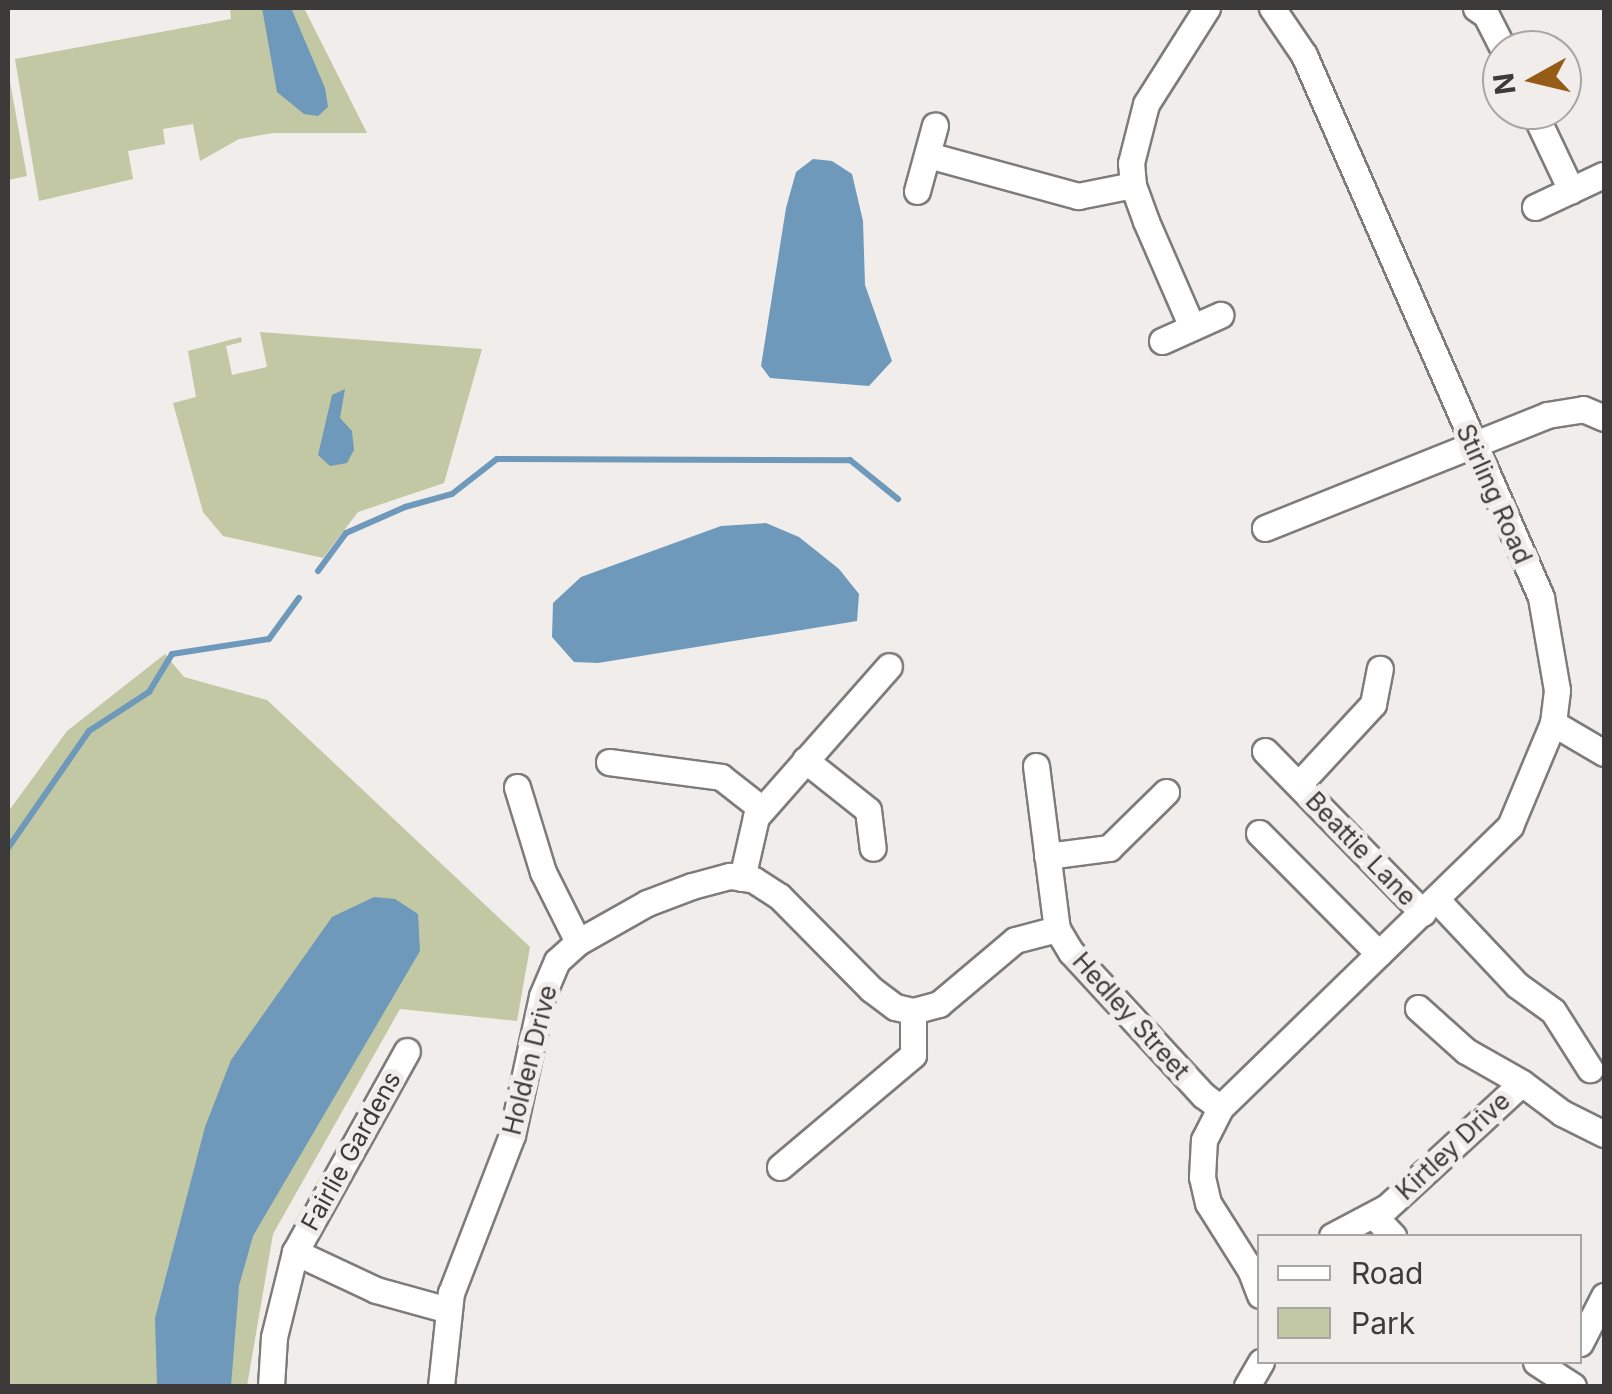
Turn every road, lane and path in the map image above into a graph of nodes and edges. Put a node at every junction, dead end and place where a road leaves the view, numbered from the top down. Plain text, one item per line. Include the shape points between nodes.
1 (1208, 8) edge
2 (1476, 8) edge
3 (1287, 12) edge
4 (1494, 30) edge
5 (935, 125) dead end
6 (1542, 130) edge
7 (928, 154) junction
8 (1604, 175) edge
9 (1133, 185) junction
10 (917, 190) dead end
11 (1571, 190) junction
12 (1534, 207) dead end
13 (1220, 315) dead end
14 (1192, 328) junction
15 (1162, 341) dead end
16 (1604, 418) edge
17 (1472, 446) junction
18 (1265, 528) dead end
19 (889, 666) dead end
20 (1380, 669) dead end
21 (1554, 722) junction
22 (1265, 751) dead end
23 (1604, 753) edge
24 (804, 760) junction
25 (608, 762) dead end
26 (1036, 766) dead end
27 (1299, 784) junction
28 (517, 786) dead end
29 (1166, 792) dead end
30 (762, 809) junction
31 (1258, 834) dead end
32 (873, 848) dead end
33 (1047, 856) junction
34 (742, 878) junction
35 (1429, 906) junction
36 (1057, 929) junction
37 (578, 942) junction
38 (1379, 954) junction
39 (1418, 1008) dead end
40 (913, 1011) junction
41 (407, 1051) dead end
42 (1590, 1069) dead end
43 (1522, 1082) junction
44 (1220, 1108) junction
45 (1604, 1134) edge
46 (780, 1167) dead end
47 (1373, 1216) junction
48 (1336, 1234) edge
49 (1391, 1234) edge
50 (295, 1252) junction
51 (1257, 1278) edge
52 (1604, 1296) edge
53 (448, 1310) junction
54 (1582, 1338) edge
55 (1260, 1364) edge
56 (271, 1386) edge
57 (441, 1386) edge
58 (1247, 1386) edge

1 - 9 street via 1146,104 1133,150
2 - 4 street
3 - 17 street, Stirling Road
5 - 7 street
6 - 11 street
7 - 9 street via 1078,196
7 - 10 street
8 - 11 street
9 - 14 street
11 - 12 street
13 - 14 street
14 - 15 street
16 - 17 street via 1583,410 1547,415
17 - 18 street
17 - 21 street, Stirling Road via 1541,598 1557,690
19 - 24 street
20 - 27 street, Beattie Lane via 1373,704
21 - 23 street
21 - 35 street, Stirling Road via 1510,826
22 - 27 street, Beattie Lane
24 - 30 street
24 - 32 street via 868,810
25 - 30 street via 721,777
26 - 33 street, Hedley Street
27 - 35 street, Beattie Lane
28 - 37 street via 544,872
29 - 33 street via 1108,848
30 - 34 street via 747,842
31 - 38 street
33 - 36 street, Hedley Street
34 - 37 street, Holden Drive via 647,902
34 - 40 street via 779,896 895,1008
35 - 38 street, Stirling Road
35 - 42 street, Beattie Lane via 1553,1012
36 - 40 street via 1014,940 939,1004
36 - 44 street, Hedley Street
37 - 53 street, Holden Drive via 557,961 542,996 512,1135
38 - 44 street, Stirling Road
39 - 43 street, Kirtley Drive via 1466,1051
40 - 46 street via 913,1055
41 - 50 street, Fairlie Gardens
43 - 45 street, Kirtley Drive
43 - 47 street, Kirtley Drive
44 - 51 street, Stirling Road via 1204,1140 1202,1177 1208,1203
47 - 48 street, Kirtley Drive
47 - 49 street
50 - 53 street, Fairlie Gardens via 376,1290
50 - 56 street, Fairlie Gardens via 274,1337
52 - 54 street
53 - 57 street, Holden Drive
55 - 58 street

